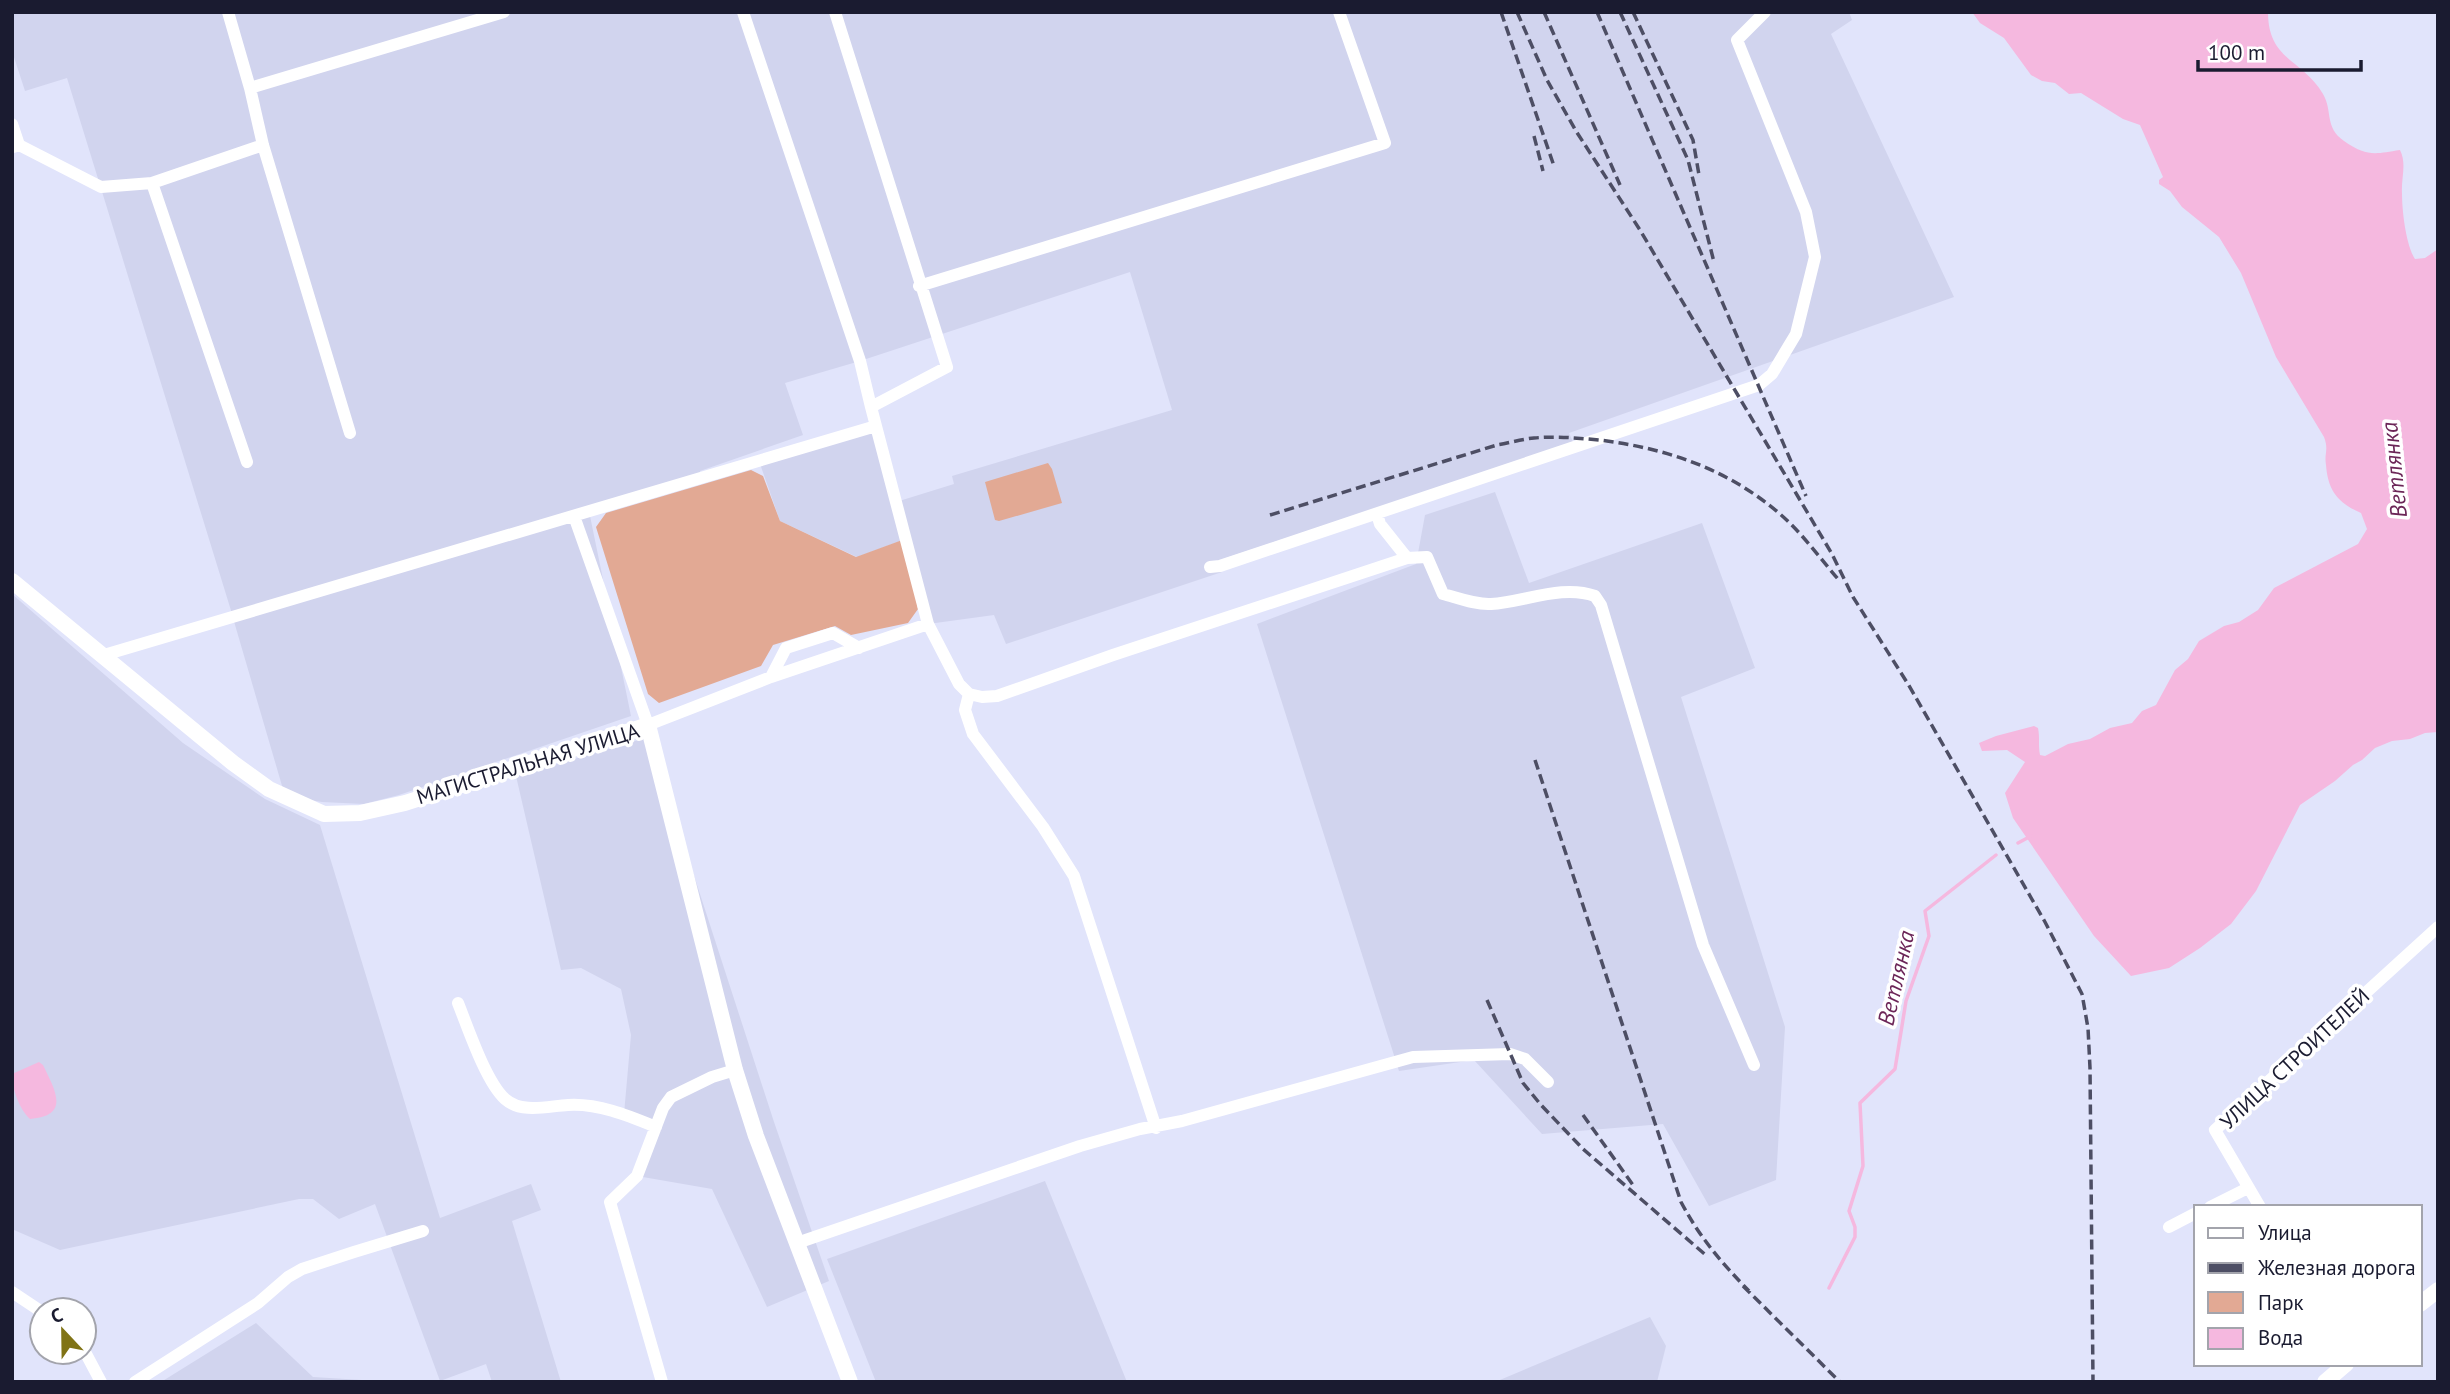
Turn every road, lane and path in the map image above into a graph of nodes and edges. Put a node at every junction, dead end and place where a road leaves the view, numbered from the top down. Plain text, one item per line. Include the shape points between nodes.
1 (228, 12) edge
2 (504, 12) edge
3 (743, 12) edge
4 (835, 12) edge
5 (1339, 12) edge
6 (1765, 12) edge
7 (250, 88) junction
8 (12, 124) edge
9 (264, 145) junction
10 (15, 146) edge
11 (152, 183) junction
12 (919, 286) junction
13 (871, 407) junction
14 (876, 426) junction
15 (350, 433) dead end
16 (247, 462) dead end
17 (1377, 514) junction
18 (574, 516) junction
19 (1407, 558) junction
20 (1210, 567) dead end
21 (12, 580) edge
22 (928, 624) junction
23 (859, 648) junction
24 (104, 655) junction
25 (771, 677) junction
26 (969, 694) junction
27 (648, 725) junction
28 (2438, 927) edge
29 (458, 1003) dead end
30 (1754, 1065) dead end
31 (736, 1070) junction
32 (1548, 1082) dead end
33 (656, 1127) junction
34 (1156, 1128) junction
35 (2248, 1188) junction
36 (2214, 1205) edge
37 (2259, 1205) edge
38 (2194, 1214) edge
39 (2169, 1227) dead end
40 (423, 1231) dead end
41 (797, 1243) junction
42 (2438, 1290) edge
43 (12, 1292) edge
44 (2422, 1302) edge
45 (28, 1303) edge
46 (92, 1366) edge
47 (2344, 1366) edge
48 (101, 1382) edge
49 (135, 1382) edge
50 (662, 1382) edge
51 (850, 1382) edge
52 (2325, 1382) edge

1 - 7 street
2 - 7 street
3 - 13 street via 856,348
4 - 12 street
5 - 12 street via 1385,143
6 - 17 street via 1737,40 1806,212 1815,257 1796,334 1772,374 1759,385
7 - 9 street
8 - 10 street
9 - 11 street
9 - 15 street
10 - 11 street via 101,187
11 - 16 street
12 - 13 street via 947,367
13 - 14 street
14 - 18 street
14 - 22 street
17 - 19 street
17 - 20 street
18 - 24 street
18 - 27 street
19 - 26 street via 997,696
19 - 30 street via 1427,557 1443,594 1487,604 1571,590 1595,596 1703,945
21 - 24 main road, МАГИСТРАЛЬНАЯ УЛИЦА
22 - 23 street
22 - 26 street via 959,684
23 - 25 street
23 - 25 street via 833,633 786,648
24 - 27 main road, МАГИСТРАЛЬНАЯ УЛИЦА via 233,763 269,789 324,814 360,813 404,803
25 - 27 street
26 - 34 street via 965,710 973,734 1043,827 1073,876
27 - 31 main road, МАГИСТРАЛЬНАЯ УЛИЦА
28 - 35 street, УЛИЦА СТРОИТЕЛЕЙ via 2215,1130
29 - 33 street via 495,1086 514,1105 535,1109 583,1105
31 - 33 street via 671,1097
31 - 41 main road, МАГИСТРАЛЬНАЯ УЛИЦА
32 - 34 street via 1525,1059 1510,1054 1413,1057
33 - 50 street via 637,1176 610,1202
34 - 41 street via 1080,1146
35 - 36 street
35 - 37 street, УЛИЦА СТРОИТЕЛЕЙ
38 - 39 street
40 - 49 street via 288,1277 258,1303
41 - 51 main road, МАГИСТРАЛЬНАЯ УЛИЦА
42 - 44 main road
43 - 45 street
46 - 48 street
47 - 52 main road

